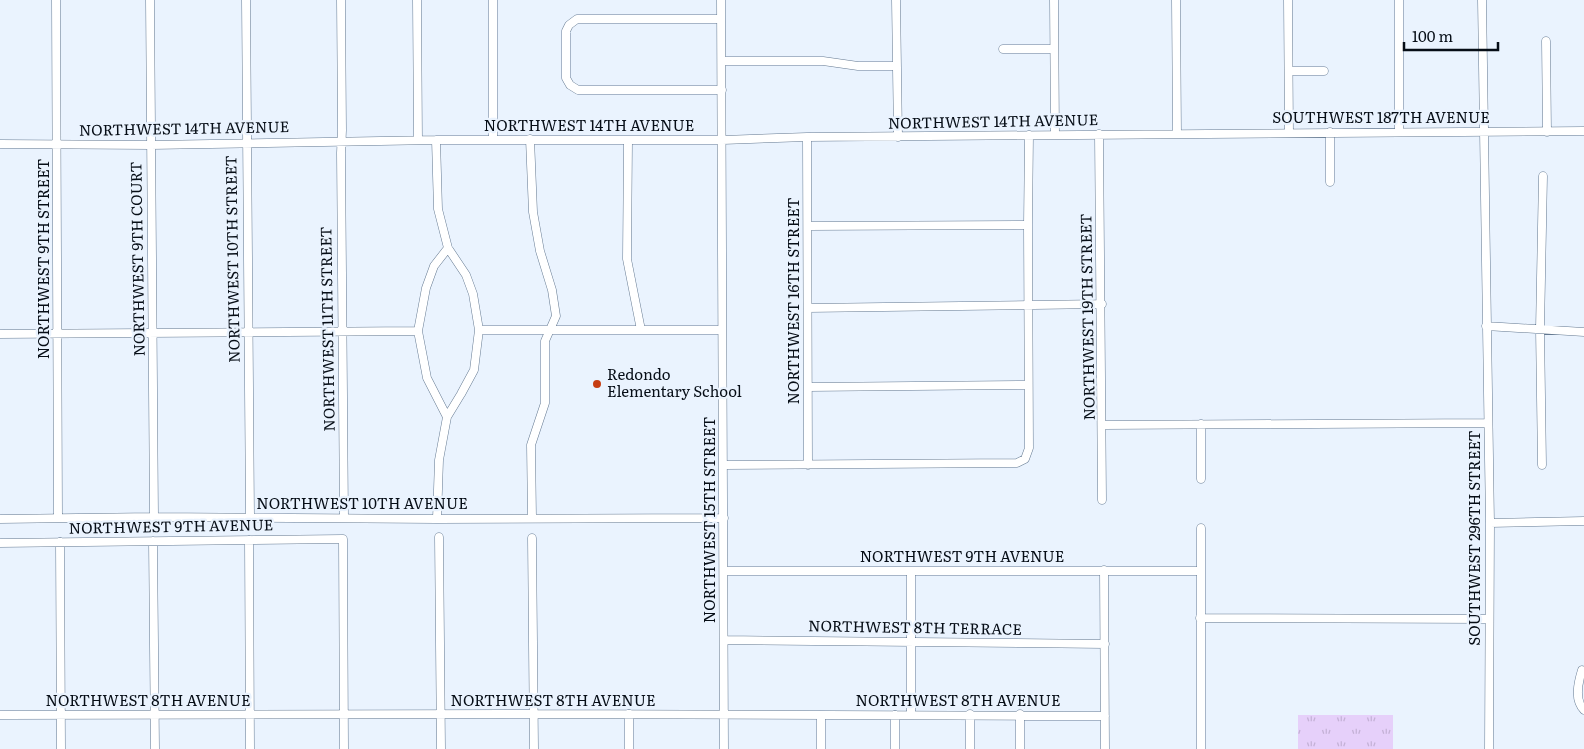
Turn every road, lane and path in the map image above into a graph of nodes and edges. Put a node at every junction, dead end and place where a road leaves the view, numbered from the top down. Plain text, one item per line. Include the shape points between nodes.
1 (56, 0) edge
2 (150, 0) edge
3 (246, 0) edge
4 (341, 0) edge
5 (417, 0) edge
6 (493, 0) edge
7 (721, 0) edge
8 (896, 0) edge
9 (1054, 0) edge
10 (1176, 0) edge
11 (1288, 0) edge
12 (1399, 0) edge
13 (1482, 0) edge
14 (721, 19) junction
15 (1546, 41) dead end
16 (1003, 49) dead end
17 (1054, 49) junction
18 (722, 61) junction
19 (897, 66) junction
20 (1289, 71) junction
21 (1324, 71) dead end
22 (722, 90) junction
23 (1485, 131) junction
24 (1584, 131) edge
25 (1330, 132) junction
26 (1399, 132) junction
27 (1547, 132) junction
28 (1290, 133) junction
29 (1055, 134) junction
30 (1099, 134) junction
31 (1177, 134) junction
32 (1029, 135) junction
33 (807, 137) junction
34 (898, 137) junction
35 (530, 139) junction
36 (418, 140) junction
37 (436, 140) junction
38 (492, 140) junction
39 (722, 140) junction
40 (341, 141) junction
41 (628, 141) junction
42 (246, 142) junction
43 (0, 144) edge
44 (57, 144) junction
45 (151, 145) junction
46 (1543, 176) dead end
47 (1330, 182) dead end
48 (1028, 225) junction
49 (808, 226) junction
50 (448, 248) junction
51 (1102, 304) junction
52 (1028, 305) junction
53 (808, 308) junction
54 (1486, 326) junction
55 (1540, 329) junction
56 (479, 330) junction
57 (641, 330) junction
58 (722, 330) junction
59 (418, 331) junction
60 (550, 331) junction
61 (342, 332) junction
62 (1584, 332) edge
63 (153, 333) junction
64 (248, 333) junction
65 (0, 334) edge
66 (58, 334) junction
67 (1028, 385) junction
68 (808, 387) junction
69 (447, 417) junction
70 (1488, 423) junction
71 (1201, 424) junction
72 (1103, 425) junction
73 (808, 464) junction
74 (724, 465) junction
75 (1542, 466) dead end
76 (1201, 479) dead end
77 (1102, 500) dead end
78 (154, 517) junction
79 (250, 517) junction
80 (58, 518) junction
81 (344, 518) junction
82 (532, 518) junction
83 (724, 518) junction
84 (0, 519) edge
85 (438, 519) junction
86 (1584, 522) edge
87 (1490, 523) junction
88 (1201, 528) dead end
89 (439, 537) dead end
90 (532, 538) dead end
91 (249, 540) junction
92 (153, 541) junction
93 (60, 542) junction
94 (0, 543) edge
95 (1104, 570) junction
96 (724, 571) junction
97 (911, 571) junction
98 (1200, 571) junction
99 (1200, 618) junction
100 (1489, 619) junction
101 (724, 640) junction
102 (911, 642) junction
103 (1105, 644) junction
104 (1582, 670) dead end
105 (1584, 710) edge
106 (344, 714) junction
107 (440, 714) junction
108 (533, 714) junction
109 (630, 714) junction
110 (821, 714) junction
111 (895, 714) junction
112 (912, 714) junction
113 (970, 714) junction
114 (1020, 714) junction
115 (0, 715) edge
116 (61, 715) junction
117 (250, 715) junction
118 (724, 715) junction
119 (155, 716) junction
120 (1105, 716) junction
121 (61, 749) edge
122 (155, 749) edge
123 (250, 749) edge
124 (344, 749) edge
125 (441, 749) edge
126 (534, 749) edge
127 (630, 749) edge
128 (724, 749) edge
129 (821, 749) edge
130 (895, 749) edge
131 (970, 749) edge
132 (1020, 749) edge
133 (1106, 749) edge
134 (1201, 749) edge
135 (1489, 749) edge

1 - 44 street, NORTHWEST 9TH STREET
2 - 45 street, NORTHWEST 9TH COURT
3 - 42 street, NORTHWEST 10TH STREET
4 - 40 street, NORTHWEST 11TH STREET
5 - 36 street
6 - 38 street
7 - 14 street, NORTHWEST 15TH STREET
8 - 19 street
9 - 17 street
10 - 31 street
11 - 20 street
12 - 26 street
13 - 23 street, SOUTHWEST 296TH STREET
14 - 18 street, NORTHWEST 15TH STREET
14 - 22 street via 577,19 566,31 566,78 578,90
15 - 27 street
16 - 17 street
17 - 29 street
18 - 19 street via 823,61 858,66
18 - 22 street, NORTHWEST 15TH STREET
19 - 34 street
20 - 21 street
20 - 28 street
22 - 39 street, NORTHWEST 15TH STREET
23 - 26 street, SOUTHWEST 187TH AVENUE
23 - 27 street, SOUTHWEST 187TH AVENUE
23 - 54 street, SOUTHWEST 296TH STREET
24 - 27 street, SOUTHWEST 187TH AVENUE
25 - 26 street, SOUTHWEST 187TH AVENUE
25 - 28 street, SOUTHWEST 187TH AVENUE
25 - 47 street
28 - 31 street, SOUTHWEST 187TH AVENUE
29 - 30 street, NORTHWEST 14TH AVENUE
29 - 32 street, NORTHWEST 14TH AVENUE
30 - 31 street, NORTHWEST 14TH AVENUE
30 - 51 street, NORTHWEST 19TH STREET
32 - 34 street, NORTHWEST 14TH AVENUE
32 - 48 street
33 - 34 street, NORTHWEST 14TH AVENUE
33 - 39 street, NORTHWEST 14TH AVENUE
33 - 49 street, NORTHWEST 16TH STREET
35 - 38 street, NORTHWEST 14TH AVENUE
35 - 41 street, NORTHWEST 14TH AVENUE
35 - 60 street via 533,212 556,316
36 - 37 street, NORTHWEST 14TH AVENUE
36 - 40 street, NORTHWEST 14TH AVENUE
37 - 38 street, NORTHWEST 14TH AVENUE
37 - 50 street via 438,209
39 - 41 street, NORTHWEST 14TH AVENUE
39 - 58 street, NORTHWEST 15TH STREET
40 - 42 street, NORTHWEST 14TH AVENUE
40 - 61 street, NORTHWEST 11TH STREET
41 - 57 street via 627,260
42 - 45 street, NORTHWEST 14TH AVENUE
42 - 64 street, NORTHWEST 10TH STREET
43 - 44 street, NORTHWEST 14TH AVENUE
44 - 45 street, NORTHWEST 14TH AVENUE
44 - 66 street, NORTHWEST 9TH STREET
45 - 63 street, NORTHWEST 9TH COURT
46 - 55 street
48 - 49 street
48 - 52 street
49 - 53 street, NORTHWEST 16TH STREET
50 - 56 street via 466,275
50 - 59 street via 434,266 426,288
51 - 52 street
51 - 72 street, NORTHWEST 19TH STREET
52 - 53 street
52 - 67 street
53 - 68 street, NORTHWEST 16TH STREET
54 - 55 street
54 - 70 street, SOUTHWEST 296TH STREET
55 - 62 street
55 - 75 street
56 - 60 street
56 - 69 street via 474,370
57 - 58 street
57 - 60 street
58 - 74 street, NORTHWEST 15TH STREET
59 - 61 street
59 - 69 street via 427,378
60 - 82 street via 545,341 545,403 532,445
61 - 64 street
61 - 81 street, NORTHWEST 11TH STREET
63 - 64 street
63 - 66 street
63 - 78 street, NORTHWEST 9TH COURT
64 - 79 street, NORTHWEST 10TH STREET
65 - 66 street
66 - 80 street, NORTHWEST 9TH STREET
67 - 68 street
67 - 73 street via 1029,448 1025,459 1017,463
68 - 73 street, NORTHWEST 16TH STREET
69 - 85 street via 439,460
70 - 71 street
70 - 87 street, SOUTHWEST 296TH STREET
71 - 72 street
71 - 76 street
72 - 77 street, NORTHWEST 19TH STREET
73 - 74 street
74 - 83 street, NORTHWEST 15TH STREET
78 - 79 street, NORTHWEST 10TH AVENUE
78 - 80 street, NORTHWEST 10TH AVENUE
79 - 81 street, NORTHWEST 10TH AVENUE
80 - 84 street, NORTHWEST 10TH AVENUE
81 - 85 street, NORTHWEST 10TH AVENUE
82 - 83 street, NORTHWEST 10TH AVENUE
82 - 85 street, NORTHWEST 10TH AVENUE
83 - 96 street, NORTHWEST 15TH STREET
86 - 87 street
87 - 100 street, SOUTHWEST 296TH STREET
88 - 98 street
89 - 107 street
90 - 108 street
91 - 92 street, NORTHWEST 9TH AVENUE
91 - 106 street, NORTHWEST 9TH AVENUE via 343,539
91 - 117 street
92 - 93 street, NORTHWEST 9TH AVENUE
92 - 119 street
93 - 94 street, NORTHWEST 9TH AVENUE
93 - 116 street
95 - 97 street, NORTHWEST 9TH AVENUE
95 - 98 street, NORTHWEST 9TH AVENUE
95 - 103 street
96 - 97 street, NORTHWEST 9TH AVENUE
96 - 101 street, NORTHWEST 15TH STREET
97 - 102 street
98 - 99 street
99 - 100 street
99 - 134 street
100 - 135 street, SOUTHWEST 296TH STREET
101 - 102 street, NORTHWEST 8TH TERRACE
101 - 118 street, NORTHWEST 15TH STREET
102 - 103 street, NORTHWEST 8TH TERRACE
102 - 112 street
103 - 120 street
104 - 105 street via 1578,690
106 - 107 street, NORTHWEST 8TH AVENUE
106 - 117 street, NORTHWEST 8TH AVENUE
106 - 124 street
107 - 108 street, NORTHWEST 8TH AVENUE
107 - 125 street
108 - 109 street, NORTHWEST 8TH AVENUE
108 - 126 street
109 - 118 street, NORTHWEST 8TH AVENUE
109 - 127 street
110 - 111 street, NORTHWEST 8TH AVENUE
110 - 118 street, NORTHWEST 8TH AVENUE
110 - 129 street
111 - 112 street, NORTHWEST 8TH AVENUE
111 - 130 street
112 - 113 street, NORTHWEST 8TH AVENUE
113 - 114 street, NORTHWEST 8TH AVENUE
113 - 131 street
114 - 120 street, NORTHWEST 8TH AVENUE
114 - 132 street
115 - 116 street, NORTHWEST 8TH AVENUE
116 - 119 street, NORTHWEST 8TH AVENUE
116 - 121 street
117 - 119 street, NORTHWEST 8TH AVENUE
117 - 123 street
118 - 128 street, NORTHWEST 15TH STREET
119 - 122 street
120 - 133 street

